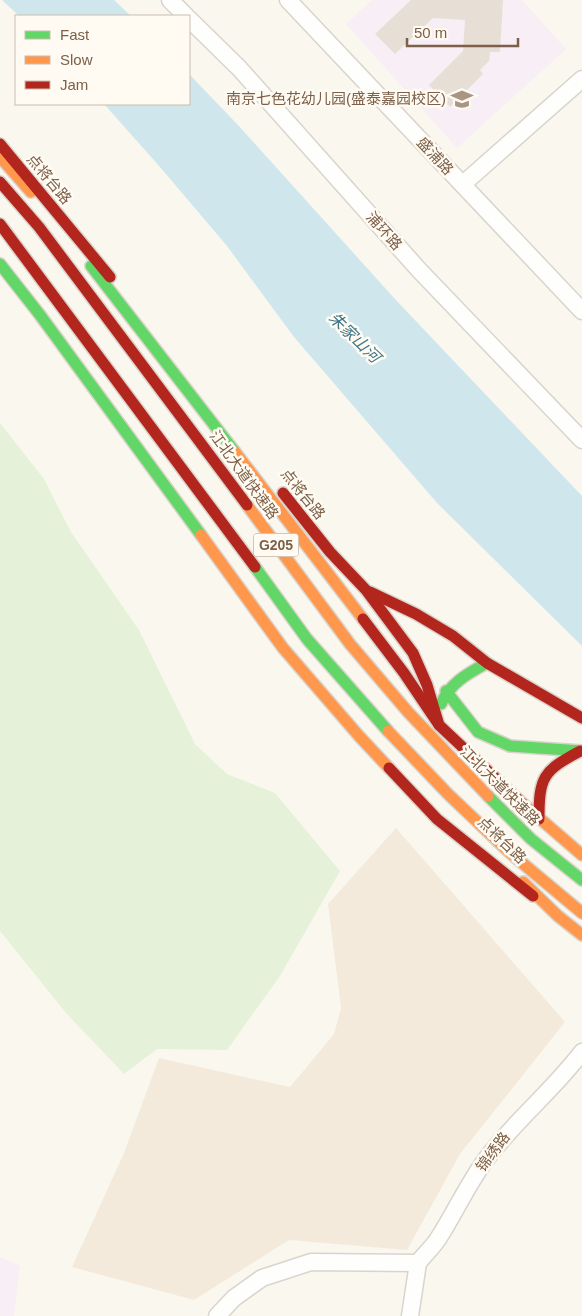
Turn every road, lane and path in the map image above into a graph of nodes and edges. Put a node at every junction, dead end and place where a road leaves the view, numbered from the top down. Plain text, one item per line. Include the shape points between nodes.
1 (170, 0) edge
2 (288, 0) edge
3 (185, 15) edge
4 (190, 20) edge
5 (582, 78) edge
6 (0, 144) edge
7 (0, 157) edge
8 (0, 182) edge
9 (462, 184) junction
10 (0, 224) edge
11 (0, 241) edge
12 (0, 264) edge
13 (582, 312) edge
14 (199, 386) dead end
15 (582, 440) edge
16 (276, 485) dead end
17 (366, 590) junction
18 (487, 663) junction
19 (446, 691) junction
20 (582, 718) edge
21 (439, 725) junction
22 (581, 751) edge
23 (539, 818) junction
24 (582, 855) edge
25 (582, 880) edge
26 (582, 913) edge
27 (558, 916) junction
28 (582, 935) edge
29 (582, 1052) edge
30 (418, 1263) junction
31 (217, 1316) edge
32 (410, 1316) edge

1 - 3 street, 浦环路
2 - 9 street, 盛浦路
4 - 15 street, 浦环路 via 239,68 419,270
5 - 9 street
6 - 14 main road, 点将台路
7 - 21 main road via 143,331 404,672
8 - 25 main road, 江北大道快速路 / G205 via 62,258 350,644 477,785 531,839
9 - 13 street, 盛浦路
10 - 26 main road, G205 via 307,639 448,794 508,851
11 - 27 main road, 点将台路 via 309,658 441,802
12 - 27 main road via 283,648 437,819
16 - 17 main road, 点将台路 via 330,552
17 - 18 main road via 453,636
17 - 21 main road, 点将台路 via 413,653
18 - 19 main road via 463,676
18 - 20 main road
19 - 21 main road via 439,708
19 - 22 main road via 478,732 510,746
21 - 23 main road
22 - 23 main road via 557,762 542,778 538,795
23 - 24 main road
27 - 28 main road, 点将台路
29 - 30 street, 锦绣路 via 486,1159 437,1240
30 - 31 street via 311,1262 262,1278 234,1298
30 - 32 street

